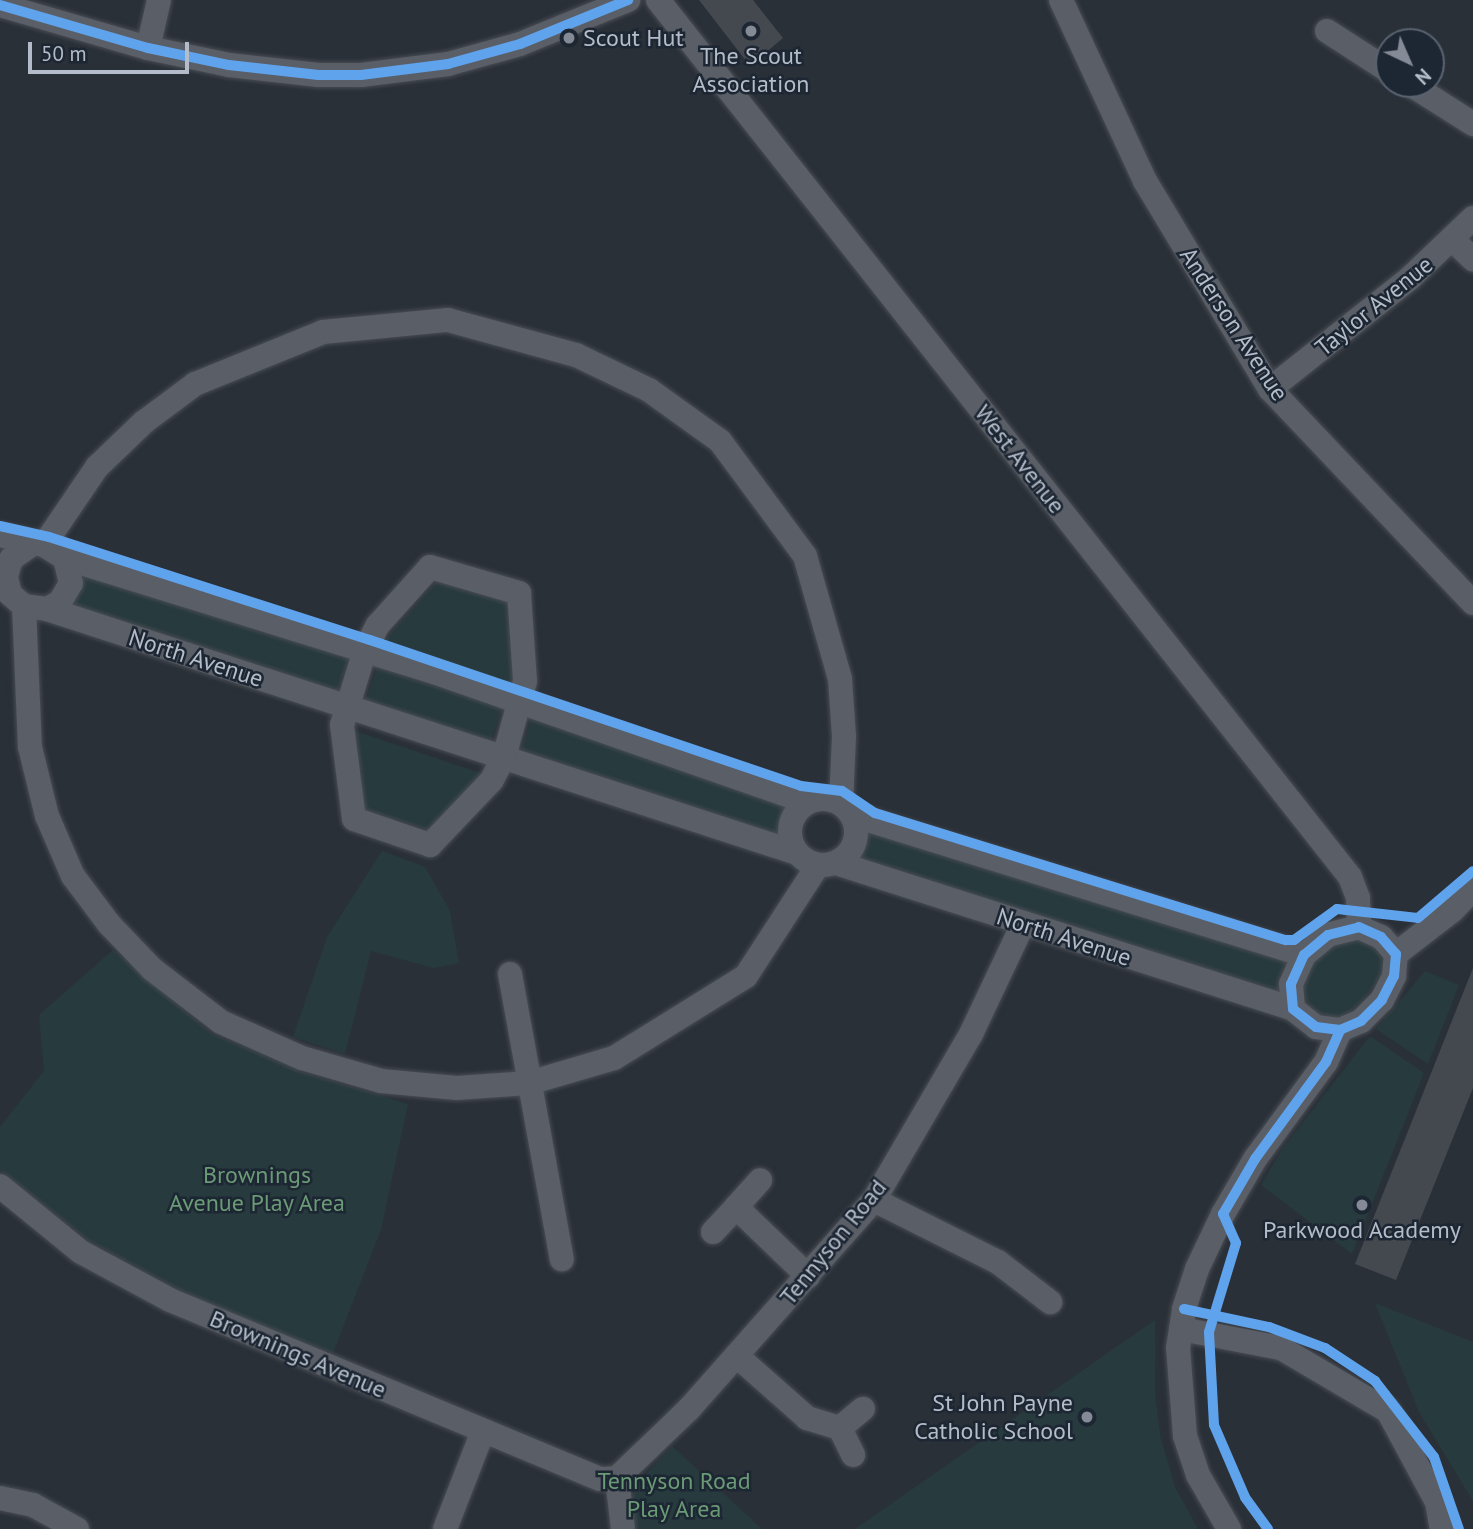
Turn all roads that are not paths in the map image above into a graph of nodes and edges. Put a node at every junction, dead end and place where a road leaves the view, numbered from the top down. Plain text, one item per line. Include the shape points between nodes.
1 (159, 0) edge
2 (628, 0) edge
3 (658, 0) edge
4 (1061, 0) edge
5 (0, 5) edge
6 (1326, 31) dead end
7 (148, 48) junction
8 (1375, 62) edge
9 (1432, 98) edge
10 (1473, 124) edge
11 (1473, 218) edge
12 (1453, 240) junction
13 (1473, 260) edge
14 (1270, 389) junction
15 (0, 535) edge
16 (37, 545) junction
17 (65, 558) junction
18 (20, 600) edge
19 (1473, 603) edge
20 (365, 650) junction
21 (521, 701) junction
22 (345, 706) junction
23 (504, 757) junction
24 (807, 802) junction
25 (846, 809) junction
26 (817, 861) junction
27 (1473, 889) edge
28 (1023, 924) junction
29 (1359, 927) junction
30 (1396, 954) junction
31 (1304, 955) junction
32 (510, 974) dead end
33 (1293, 1009) junction
34 (1340, 1030) junction
35 (529, 1083) junction
36 (760, 1180) dead end
37 (0, 1186) edge
38 (874, 1200) junction
39 (736, 1208) junction
40 (713, 1233) dead end
41 (562, 1259) dead end
42 (808, 1276) junction
43 (1050, 1302) dead end
44 (1181, 1329) junction
45 (737, 1356) junction
46 (863, 1409) dead end
47 (840, 1428) junction
48 (483, 1431) junction
49 (853, 1455) dead end
50 (617, 1478) junction
51 (0, 1498) edge
52 (78, 1529) edge
53 (444, 1529) edge
54 (622, 1529) edge
55 (1229, 1529) edge
56 (1442, 1529) edge

1 - 7 street
2 - 7 street via 520,44 389,74 277,71
3 - 29 street, West Avenue via 1350,877 1358,898
4 - 14 street, Anderson Avenue via 1145,181
5 - 7 street
6 - 8 street
9 - 10 street
11 - 12 street, Taylor Avenue
12 - 13 street
12 - 14 street, Taylor Avenue
14 - 19 street, Anderson Avenue
15 - 16 street
16 - 17 street
16 - 18 street via 8,566
16 - 25 street via 97,467 144,422 195,384 323,332 448,320 576,355 649,390 720,441 805,555 840,679
17 - 18 street via 71,583 60,602
17 - 20 street
18 - 22 street, North Avenue
18 - 35 street via 30,747 47,816 73,876 108,924 152,969 221,1022 302,1058 381,1081 457,1088
20 - 21 street
20 - 21 street via 378,625 430,567 519,593 525,681
20 - 22 street
21 - 23 street
21 - 24 street
22 - 23 street, North Avenue
22 - 23 street via 342,725 354,819 430,845 492,780
23 - 26 street, North Avenue
24 - 25 street via 826,799
24 - 26 street via 791,822 789,834
25 - 26 street via 855,843
25 - 31 street
26 - 28 street, North Avenue
26 - 35 street via 746,976 614,1058
27 - 30 street
28 - 33 street, North Avenue
28 - 38 street, Tennyson Road via 971,1034
29 - 30 street via 1381,937
29 - 31 street via 1328,935
30 - 34 street via 1394,976 1382,1000 1361,1021
31 - 33 street via 1291,984
32 - 35 street
33 - 34 street via 1316,1027
34 - 44 street via 1325,1062 1255,1159 1207,1245
35 - 41 street
36 - 39 street
37 - 48 street, Brownings Avenue via 81,1252 170,1300
38 - 42 street, Tennyson Road
38 - 43 street via 998,1262
39 - 40 street
39 - 42 street
42 - 45 street, Tennyson Road
44 - 55 street via 1185,1436 1198,1475
44 - 56 street via 1281,1348 1388,1411 1437,1502
45 - 47 street via 807,1419
45 - 50 street, Tennyson Road via 631,1470
46 - 47 street
47 - 49 street
48 - 50 street, Brownings Avenue via 600,1479
48 - 53 street
50 - 54 street
51 - 52 street via 33,1505

